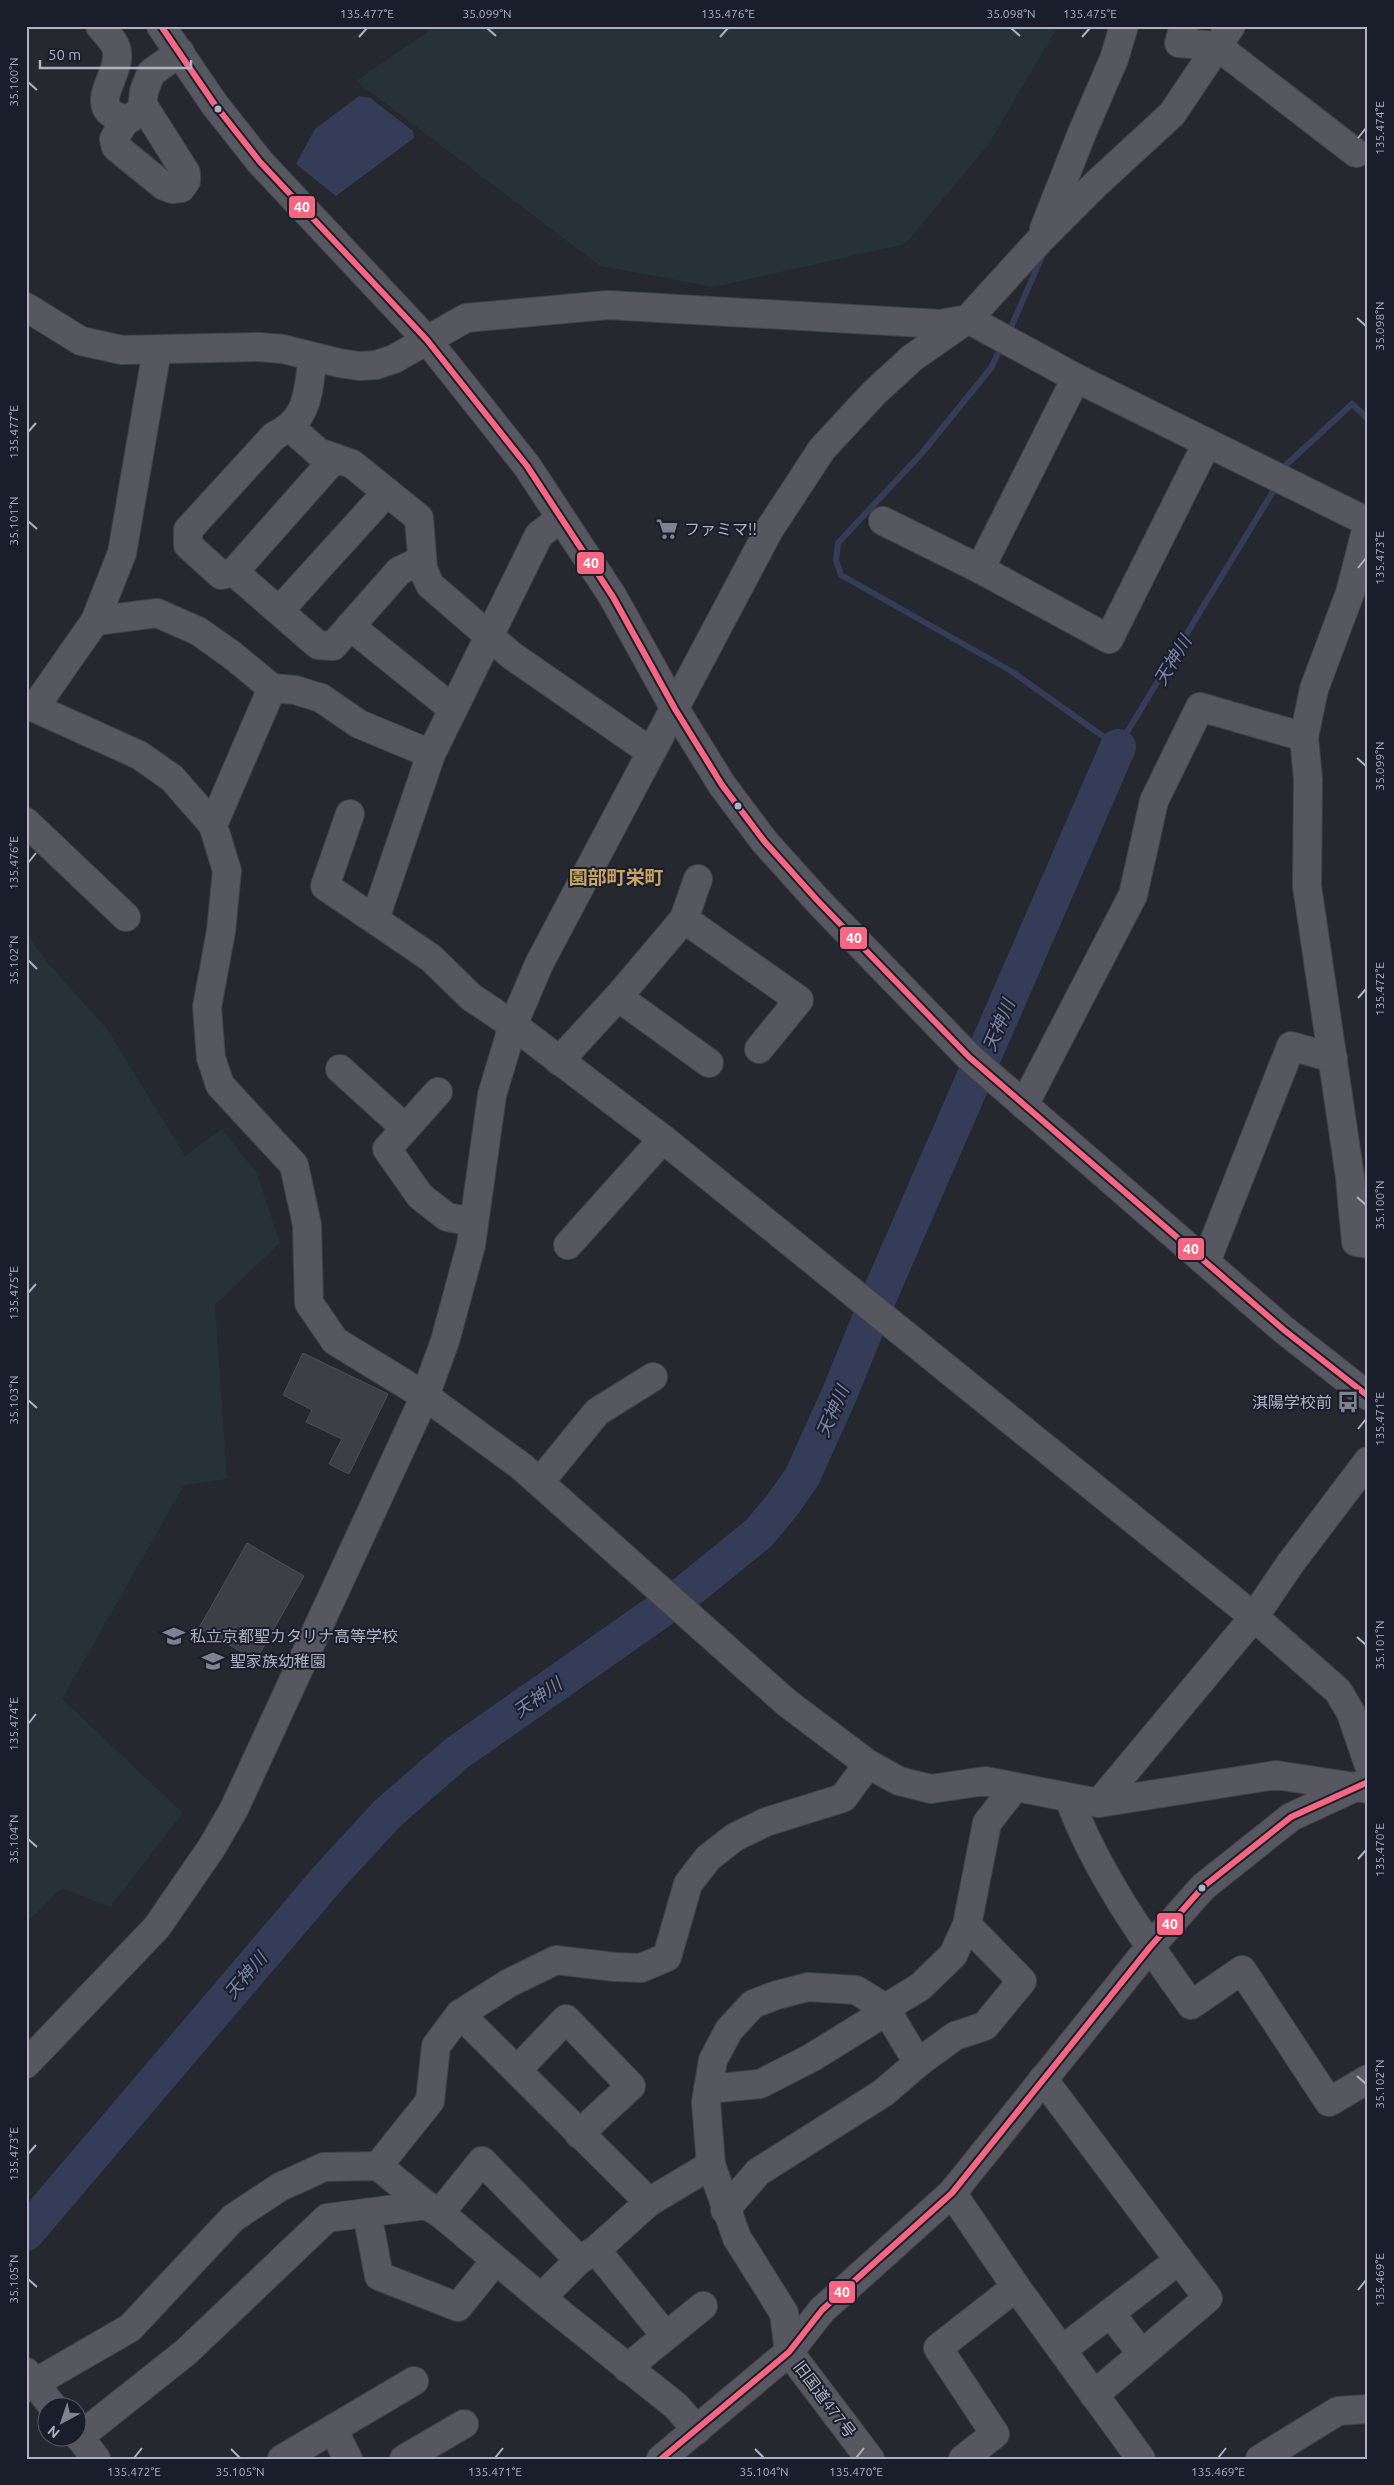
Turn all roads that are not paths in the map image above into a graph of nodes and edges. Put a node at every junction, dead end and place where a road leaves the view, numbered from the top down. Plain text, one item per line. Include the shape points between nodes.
1 (100, 26) edge
2 (162, 26) edge
3 (1124, 26) edge
4 (1184, 26) edge
5 (1224, 36) edge
6 (180, 52) junction
7 (1356, 153) dead end
8 (1040, 240) junction
9 (26, 307) edge
10 (968, 319) junction
11 (427, 340) junction
12 (157, 350) junction
13 (313, 358) junction
14 (1076, 378) junction
15 (291, 428) junction
16 (1207, 443) junction
17 (334, 458) junction
18 (387, 492) junction
19 (561, 518) junction
20 (884, 521) dead end
21 (1368, 522) edge
22 (422, 560) junction
23 (980, 569) junction
24 (234, 572) junction
25 (279, 612) junction
26 (95, 621) junction
27 (350, 626) junction
28 (489, 635) junction
29 (272, 688) junction
30 (31, 706) edge
31 (453, 709) junction
32 (675, 709) junction
33 (1304, 738) junction
34 (651, 752) junction
35 (431, 754) junction
36 (350, 814) dead end
37 (26, 822) edge
38 (213, 825) junction
39 (698, 879) dead end
40 (126, 917) dead end
41 (684, 919) junction
42 (375, 920) junction
43 (618, 997) junction
44 (513, 1025) junction
45 (759, 1050) dead end
46 (1333, 1058) junction
47 (560, 1061) junction
48 (709, 1064) dead end
49 (340, 1069) dead end
50 (438, 1092) dead end
51 (1024, 1105) junction
52 (405, 1128) junction
53 (663, 1139) junction
54 (474, 1222) junction
55 (1368, 1244) edge
56 (568, 1245) dead end
57 (1206, 1262) junction
58 (653, 1377) dead end
59 (424, 1396) junction
60 (1368, 1396) edge
61 (1368, 1461) edge
62 (540, 1482) junction
63 (1254, 1618) junction
64 (868, 1764) junction
65 (1365, 1780) edge
66 (1015, 1787) junction
67 (1069, 1798) junction
68 (1099, 1803) junction
69 (967, 1925) junction
70 (1150, 1947) junction
71 (886, 2009) junction
72 (460, 2014) junction
73 (918, 2063) junction
74 (26, 2064) edge
75 (518, 2070) junction
76 (1044, 2079) junction
77 (1368, 2079) edge
78 (708, 2089) junction
79 (579, 2134) junction
80 (711, 2165) junction
81 (378, 2166) junction
82 (952, 2193) junction
83 (649, 2202) junction
84 (433, 2209) junction
85 (725, 2210) junction
86 (367, 2213) junction
87 (588, 2255) junction
88 (1179, 2260) junction
89 (495, 2261) junction
90 (1016, 2287) junction
91 (541, 2298) junction
92 (703, 2306) dead end
93 (1110, 2313) junction
94 (666, 2335) junction
95 (1062, 2350) junction
96 (789, 2352) junction
97 (1142, 2354) junction
98 (627, 2368) junction
99 (29, 2381) edge
100 (414, 2381) dead end
101 (1094, 2395) junction
102 (45, 2398) edge
103 (1368, 2409) edge
104 (464, 2424) dead end
105 (88, 2428) edge
106 (332, 2429) junction
107 (87, 2448) edge
108 (681, 2448) edge
109 (96, 2459) edge
110 (282, 2459) edge
111 (348, 2459) edge
112 (404, 2459) edge
113 (870, 2459) edge
114 (963, 2459) edge
115 (1142, 2459) edge
116 (1260, 2459) edge

1 - 6 street via 111,38 117,52 116,65 104,92 106,104 118,118 135,112 151,73
2 - 6 street
3 - 8 street via 1114,59
4 - 5 street via 1179,43
5 - 7 street
5 - 8 street via 1172,114
6 - 11 street via 215,106 260,162
8 - 10 street
9 - 12 street via 81,341 122,350
10 - 11 street via 940,324 608,306 466,318
10 - 14 street
10 - 32 street via 912,358 874,393 822,450 769,530
11 - 13 street via 394,359 376,365 359,366
11 - 19 street via 528,466
12 - 13 street via 258,347 283,349
12 - 26 street via 122,553
13 - 15 street via 304,410
14 - 16 street
14 - 23 street
15 - 17 street via 318,452
15 - 24 street via 274,436 188,530 188,545 221,575
16 - 21 street
16 - 23 street via 1110,639
17 - 18 street via 352,464
17 - 24 street
18 - 22 street via 419,518
18 - 25 street
19 - 28 street via 539,536
19 - 32 street via 613,597
20 - 23 street
21 - 33 street via 1350,593 1314,689
22 - 27 street via 399,571
22 - 28 street via 422,570 430,586
24 - 25 street
25 - 27 street via 318,645 333,646
26 - 29 street via 157,613 198,631
26 - 30 street
27 - 31 street
28 - 31 street
28 - 34 street via 511,655
29 - 35 street via 295,690 321,698 359,724
29 - 38 street
30 - 38 street via 139,755 172,778
31 - 35 street
32 - 34 street
32 - 51 street via 722,786 764,841 816,900 979,1066
33 - 46 street via 1308,779 1307,886
33 - 51 street via 1200,707 1154,801 1133,895
34 - 44 street via 539,964
35 - 42 street
36 - 42 street via 325,886
37 - 40 street
38 - 59 street via 227,871 221,931 207,1008 211,1058 220,1085 294,1165 307,1225 310,1302 335,1341
39 - 41 street
41 - 43 street
41 - 45 street via 799,1000
42 - 44 street via 431,958 471,997
43 - 47 street
43 - 48 street
44 - 47 street
44 - 54 street via 492,1095
46 - 55 street via 1356,1242
46 - 57 street via 1291,1046
47 - 53 street
49 - 52 street
50 - 52 street
51 - 57 street
52 - 54 street via 387,1149 420,1196 447,1217
53 - 56 street
53 - 63 street
54 - 59 street via 460,1291
57 - 60 street via 1284,1330
58 - 62 street via 597,1412
59 - 62 street
59 - 74 street via 234,1809 212,1847 157,1927
61 - 63 street via 1290,1564
62 - 64 street via 787,1703
63 - 65 street via 1338,1691 1351,1713
63 - 68 street
64 - 66 street via 899,1781 931,1789 985,1781
64 - 72 street via 843,1798 766,1822 735,1837 708,1858 688,1884 667,1957 642,1968 556,1960 509,1983
65 - 68 street via 1276,1775
65 - 70 street via 1291,1818 1203,1886
66 - 67 street
66 - 69 street via 987,1823
67 - 68 street
67 - 70 street via 1082,1835
69 - 71 street via 953,1955 938,1971
69 - 73 street via 1022,1981 985,2026 955,2036
70 - 76 street
70 - 77 street via 1191,2005 1242,1970 1330,2102
71 - 73 street
71 - 78 street via 811,2058 760,2084
71 - 78 street via 856,1990 808,1987 753,2004 729,2030 713,2060
72 - 75 street
72 - 81 street via 436,2046 430,2101
73 - 85 street via 883,2093 758,2172
75 - 79 street
75 - 79 street via 566,2018 632,2086
76 - 82 street
76 - 88 street
78 - 80 street via 706,2102
79 - 83 street
80 - 83 street
80 - 85 street
81 - 84 street
81 - 99 street via 324,2168 280,2187 232,2218 130,2328
82 - 90 street
82 - 96 street via 822,2310
83 - 87 street
84 - 86 street
84 - 87 street via 482,2161
84 - 89 street
85 - 96 street via 737,2238 784,2313
86 - 89 street via 379,2276 458,2307
86 - 105 street via 327,2218 186,2352
87 - 91 street
87 - 94 street
88 - 93 street
88 - 97 street via 1208,2298
89 - 91 street
90 - 95 street
90 - 114 street via 938,2348 995,2434
91 - 98 street
92 - 94 street
93 - 95 street
93 - 97 street
94 - 98 street
95 - 101 street
96 - 108 street, 旧国道477号
96 - 113 street, 旧国道477号
97 - 101 street
98 - 108 street via 676,2406
99 - 102 street
100 - 106 street
101 - 115 street
103 - 116 street via 1338,2411
104 - 112 street
106 - 110 street
106 - 111 street
107 - 109 street

